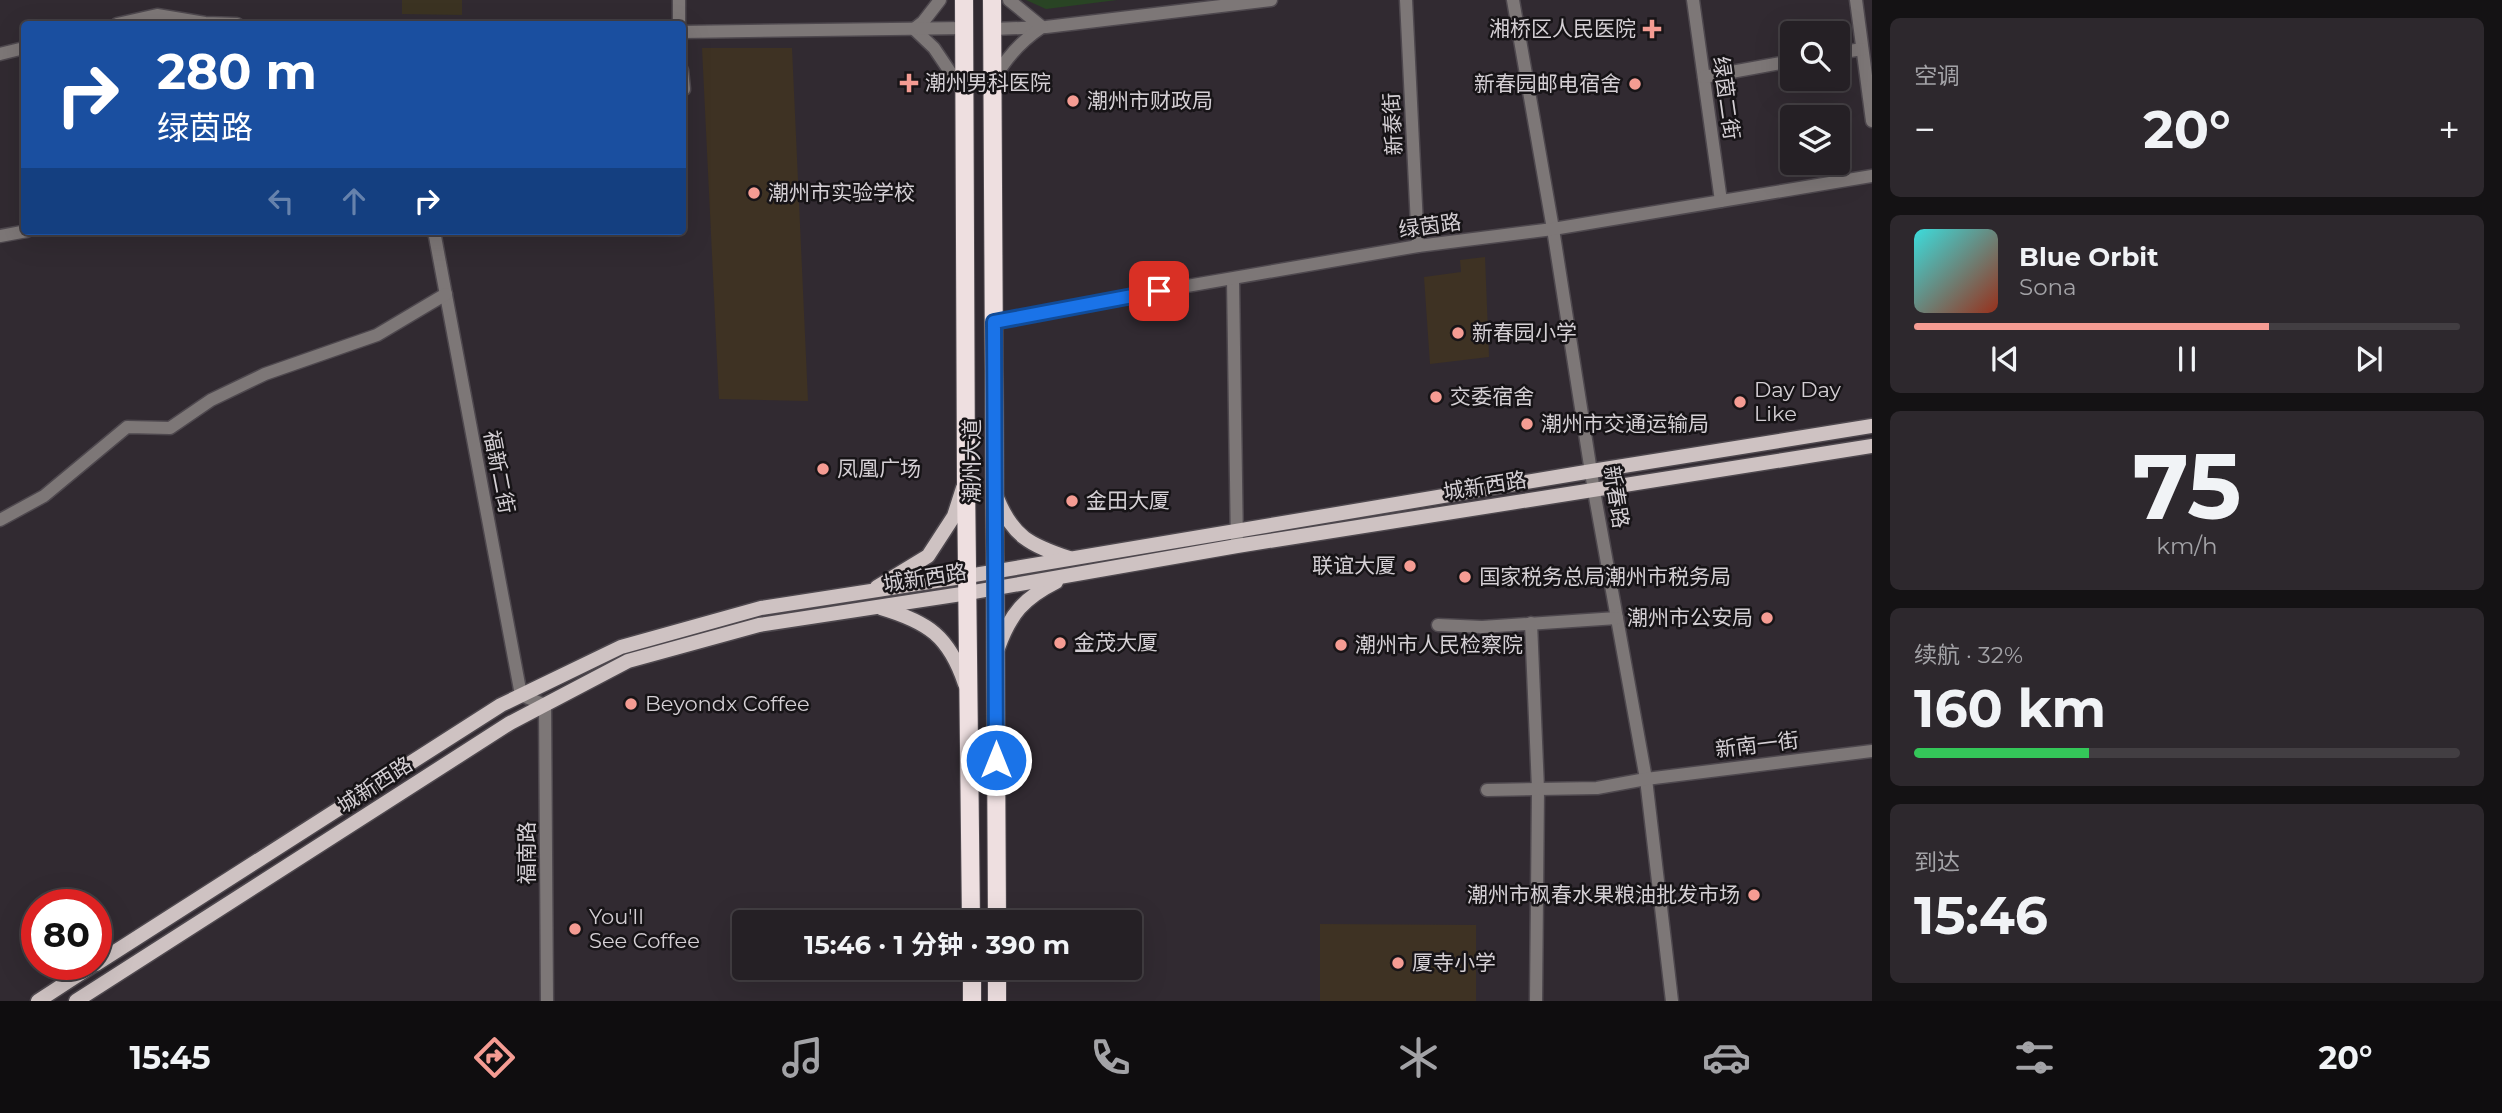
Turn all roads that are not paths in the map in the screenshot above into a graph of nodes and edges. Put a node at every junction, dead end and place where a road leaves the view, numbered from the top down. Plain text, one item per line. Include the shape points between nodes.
1 (159, 0) edge
2 (679, 0) edge
3 (940, 0) edge
4 (964, 0) edge
5 (992, 0) edge
6 (1009, 0) edge
7 (1271, 0) edge
8 (1406, 0) edge
9 (1513, 0) edge
10 (1693, 0) edge
11 (1856, 0) edge
12 (157, 15) junction
13 (130, 21) edge
14 (193, 21) edge
15 (679, 21) edge
16 (1042, 27) junction
17 (914, 29) junction
18 (965, 29) junction
19 (999, 29) junction
20 (686, 32) edge
21 (21, 49) edge
22 (1861, 49) junction
23 (1850, 51) edge
24 (0, 54) edge
25 (1780, 63) edge
26 (1704, 78) junction
27 (993, 82) junction
28 (965, 95) junction
29 (1872, 121) edge
30 (1872, 176) edge
31 (1721, 201) junction
32 (1553, 229) junction
33 (21, 232) edge
34 (435, 235) edge
35 (0, 236) edge
36 (1418, 246) junction
37 (1233, 279) junction
38 (446, 294) junction
39 (994, 322) junction
40 (1872, 426) edge
41 (1872, 446) edge
42 (1592, 471) junction
43 (966, 480) junction
44 (1594, 491) junction
45 (995, 493) junction
46 (0, 520) edge
47 (1237, 530) junction
48 (1237, 545) junction
49 (1070, 558) junction
50 (1069, 575) junction
51 (995, 580) junction
52 (968, 585) junction
53 (870, 591) junction
54 (876, 607) junction
55 (1617, 618) junction
56 (1531, 623) junction
57 (1438, 625) dead end
58 (996, 652) junction
59 (522, 695) junction
60 (969, 695) junction
61 (545, 705) junction
62 (1872, 751) edge
63 (1647, 779) junction
64 (1538, 789) junction
65 (1487, 790) dead end
66 (971, 910) edge
67 (997, 910) edge
68 (112, 954) edge
69 (71, 980) edge
70 (972, 980) edge
71 (997, 980) edge
72 (97, 994) edge
73 (38, 1001) edge
74 (76, 1001) edge
75 (548, 1001) edge
76 (972, 1001) edge
77 (997, 1001) edge
78 (1536, 1001) edge
79 (1672, 1001) edge

1 - 12 street
2 - 15 street
3 - 17 street
4 - 18 highway, 潮州大道
5 - 19 highway, 潮州大道
6 - 16 street
7 - 16 street
8 - 36 street, 新泰街
9 - 32 street, 新春路
10 - 26 street, 绿茵二街
11 - 22 street
12 - 13 street
12 - 14 street
16 - 19 street
16 - 27 street via 1011,54
17 - 18 street
17 - 20 street
17 - 28 street via 934,48
18 - 28 highway, 潮州大道
19 - 27 highway, 潮州大道
21 - 24 street
22 - 23 street
22 - 29 street
25 - 26 street
26 - 31 street, 绿茵二街
27 - 39 highway, 潮州大道
28 - 43 highway, 潮州大道
30 - 31 street, 绿茵路
31 - 32 street, 绿茵路
32 - 36 street, 绿茵路
32 - 42 street, 新春路
33 - 35 street
34 - 38 street, 福新二街
36 - 37 street, 绿茵路
37 - 39 street, 绿茵路
37 - 47 street
38 - 46 street via 377,335 265,374 211,400 170,428 127,427 44,496
38 - 59 street, 福新二街
39 - 45 highway, 潮州大道
40 - 42 main road, 城新西路
41 - 44 main road, 城新西路
42 - 44 street, 新春路
42 - 47 main road, 城新西路
43 - 52 highway, 潮州大道
43 - 53 main road via 954,516 928,555
44 - 48 main road, 城新西路
44 - 55 street, 新春路
45 - 49 main road via 1006,519 1021,536
45 - 51 highway, 潮州大道
47 - 48 street
47 - 49 main road, 城新西路
48 - 50 main road, 城新西路
49 - 51 main road, 城新西路
50 - 51 main road, 城新西路
50 - 58 main road via 1020,606
51 - 52 main road, 城新西路
51 - 58 highway, 潮州大道
52 - 53 main road, 城新西路
52 - 54 main road, 城新西路
52 - 60 highway, 潮州大道
53 - 59 main road, 城新西路 via 761,608 621,648
54 - 60 main road via 905,615 930,629 949,647
54 - 61 main road, 城新西路 via 759,625 628,662
55 - 56 street
55 - 63 street, 新春路
56 - 57 street
56 - 64 street
58 - 67 highway, 潮州大道
59 - 61 street
59 - 68 main road, 城新西路
60 - 66 highway, 潮州大道
61 - 72 main road, 城新西路 via 510,723
61 - 75 street, 福南路
62 - 63 street, 新南一街
63 - 64 street, 新南一街 via 1597,788
63 - 79 street, 新春路
64 - 65 street, 新南一街
64 - 78 street
69 - 73 main road, 城新西路
70 - 76 highway
71 - 77 highway
72 - 74 main road, 城新西路

